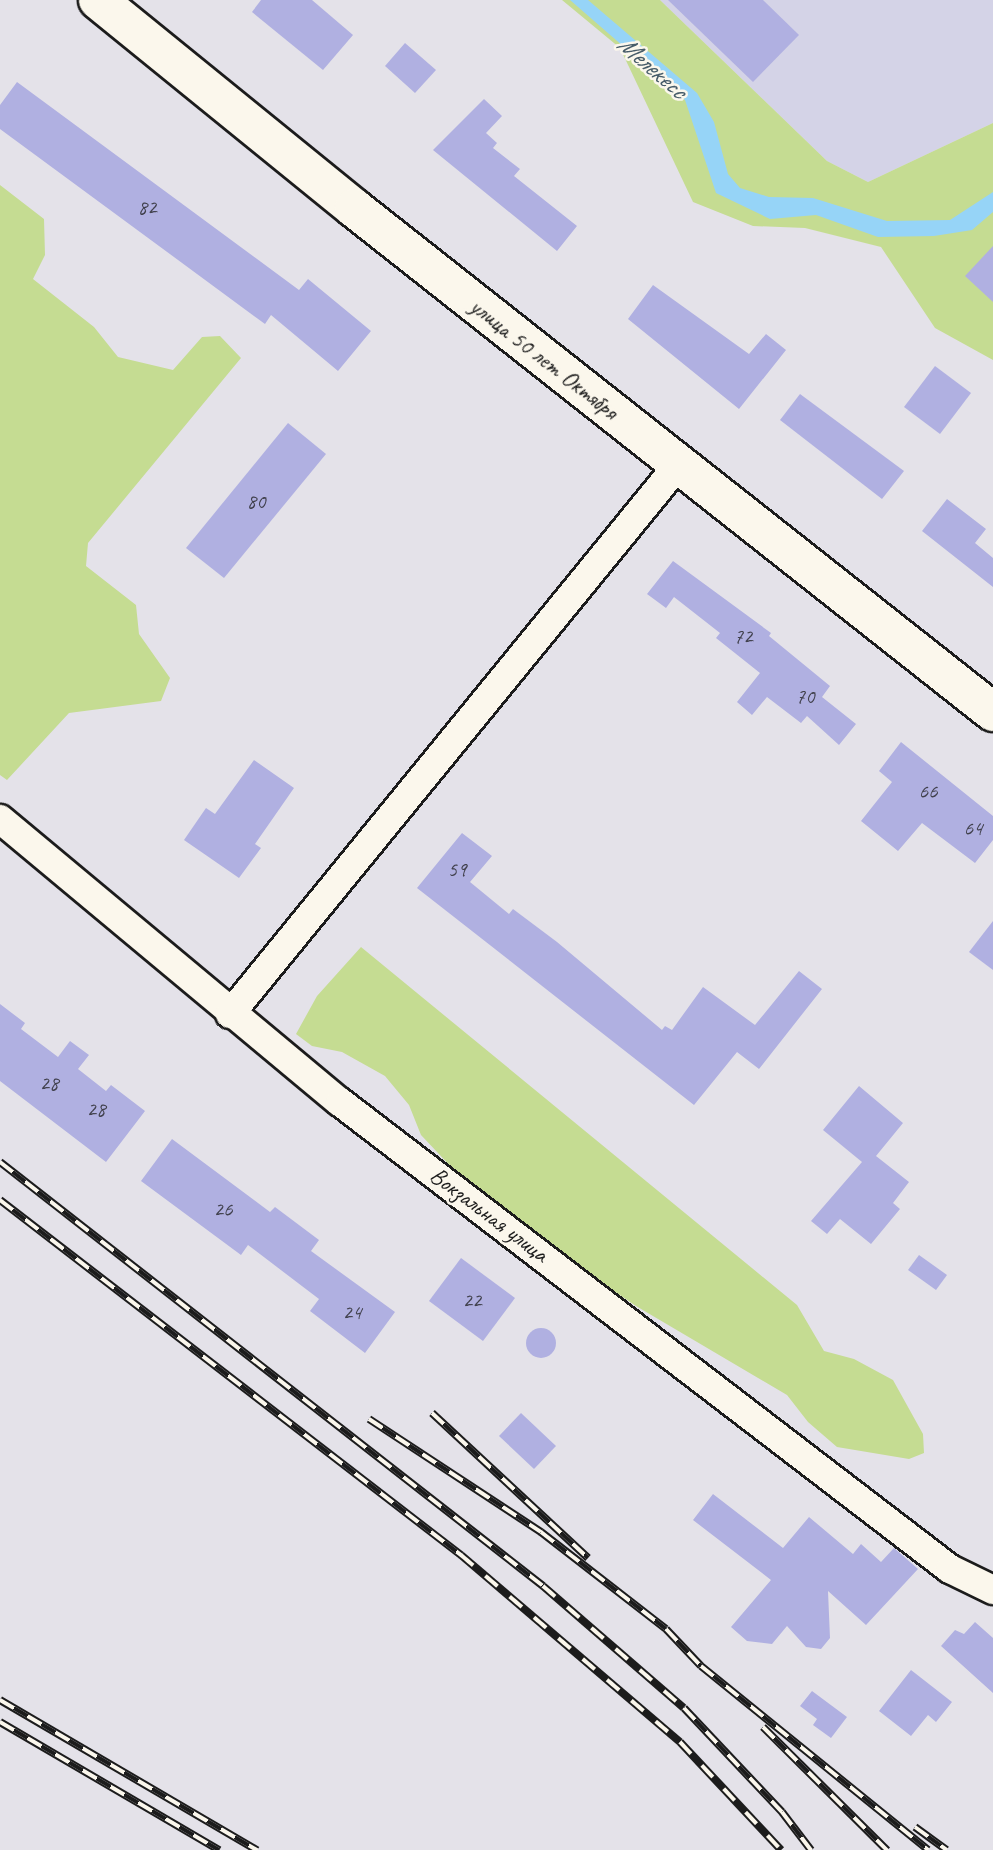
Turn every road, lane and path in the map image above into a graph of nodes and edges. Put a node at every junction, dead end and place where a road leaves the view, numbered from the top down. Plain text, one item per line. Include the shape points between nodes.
1 (98, 0) edge
2 (677, 465) junction
3 (993, 712) edge
4 (0, 819) edge
5 (230, 1014) junction
6 (993, 1590) edge

1 - 2 main road, улица 50 лет Октября
2 - 3 main road, улица 50 лет Октября
2 - 5 street
4 - 5 street, Вокзальная улица
5 - 6 street, Вокзальная улица via 950,1569

